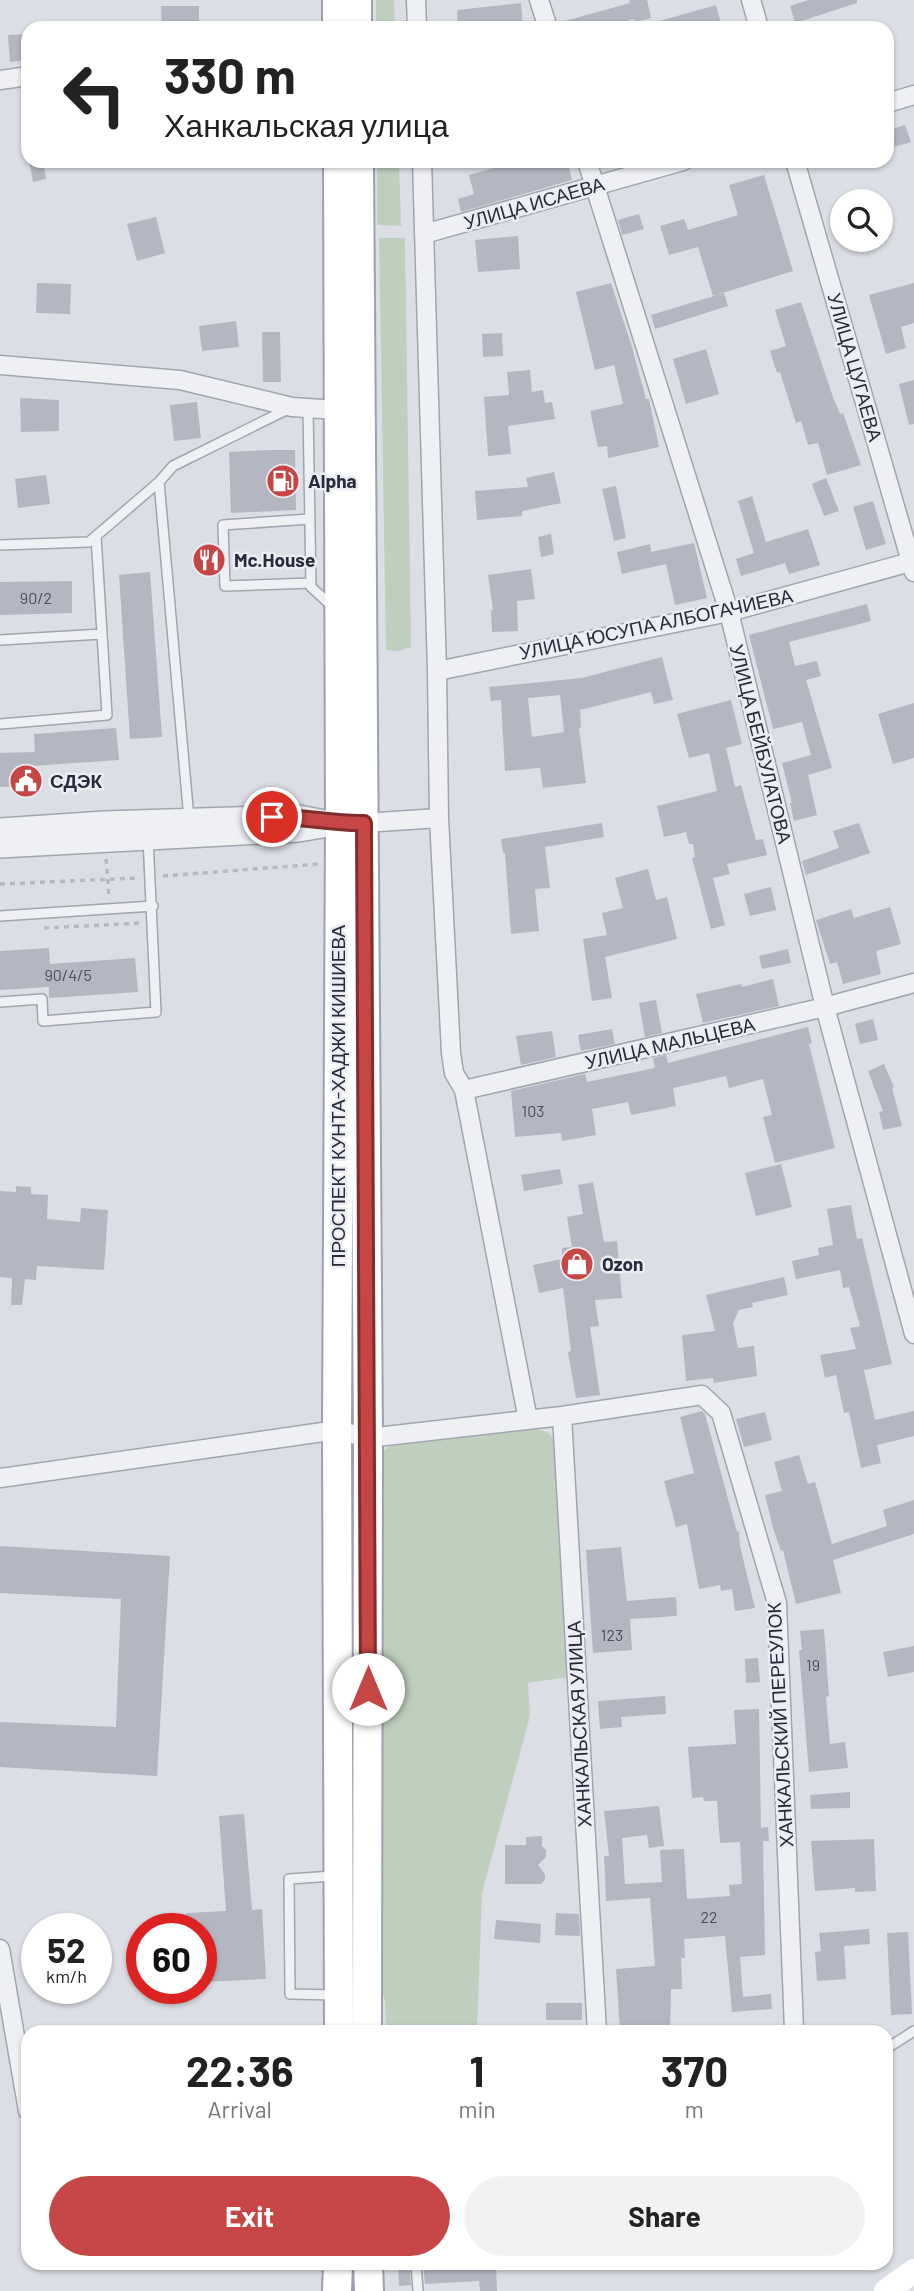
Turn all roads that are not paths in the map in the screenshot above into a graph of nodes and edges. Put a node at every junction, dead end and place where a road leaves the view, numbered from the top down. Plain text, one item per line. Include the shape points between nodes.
1 (337, 0) edge
2 (357, 0) edge
3 (416, 0) edge
4 (539, 0) edge
5 (751, 0) edge
6 (337, 21) edge
7 (357, 21) edge
8 (417, 21) edge
9 (546, 21) edge
10 (757, 21) edge
11 (21, 77) edge
12 (0, 80) edge
13 (914, 95) edge
14 (894, 101) edge
15 (338, 168) edge
16 (359, 168) edge
17 (422, 168) edge
18 (589, 168) edge
19 (658, 168) edge
20 (797, 168) edge
21 (594, 186) junction
22 (424, 233) junction
23 (0, 365) edge
24 (300, 408) junction
25 (337, 410) junction
26 (159, 482) junction
27 (362, 499) junction
28 (310, 519) junction
29 (96, 536) junction
30 (0, 545) edge
31 (913, 565) edge
32 (311, 583) junction
33 (338, 612) junction
34 (729, 612) junction
35 (102, 634) junction
36 (0, 640) edge
37 (437, 671) junction
38 (0, 724) edge
39 (439, 818) junction
40 (352, 823) junction
41 (0, 829) edge
42 (190, 829) junction
43 (148, 831) junction
44 (0, 847) edge
45 (153, 906) junction
46 (0, 916) edge
47 (914, 983) edge
48 (0, 1002) edge
49 (825, 1007) junction
50 (464, 1090) junction
51 (914, 1334) edge
52 (562, 1416) junction
53 (527, 1420) junction
54 (337, 1430) junction
55 (368, 1438) junction
56 (0, 1478) edge
57 (339, 1876) junction
58 (0, 1949) edge
59 (339, 1995) junction
60 (340, 2025) edge
61 (368, 2025) edge
62 (597, 2025) edge
63 (796, 2025) edge
64 (914, 2031) edge
65 (893, 2044) edge
66 (21, 2070) edge
67 (338, 2270) edge
68 (368, 2270) edge
69 (416, 2270) edge
70 (914, 2271) edge
71 (337, 2291) edge
72 (369, 2291) edge
73 (418, 2291) edge
74 (886, 2291) edge

1 - 6 main road
2 - 7 main road
3 - 8 street
4 - 9 street
5 - 10 street
11 - 12 street
13 - 14 street
15 - 25 main road, ПРОСПЕКТ КУНТА-ХАДЖИ КИШИЕВА
16 - 27 main road, ПРОСПЕКТ КУНТА-ХАДЖИ КИШИЕВА
17 - 22 street
18 - 21 street, УЛИЦА БЕЙБУЛАТОВА
19 - 21 street, УЛИЦА ИСАЕВА
20 - 31 street, УЛИЦА ЦУГАЕВА
21 - 22 street, УЛИЦА ИСАЕВА
21 - 34 street, УЛИЦА БЕЙБУЛАТОВА
22 - 37 street
23 - 24 street via 180,380
24 - 25 street
24 - 26 lane via 173,466
24 - 28 lane
25 - 27 street
25 - 33 main road, ПРОСПЕКТ КУНТА-ХАДЖИ КИШИЕВА
26 - 29 lane
26 - 42 lane
27 - 40 main road, ПРОСПЕКТ КУНТА-ХАДЖИ КИШИЕВА
28 - 32 lane
28 - 32 lane via 223,525 225,586
29 - 30 lane via 89,542
29 - 35 lane
31 - 34 street, УЛИЦА ЮСУПА АЛБОГАЧИЕВА
32 - 33 lane
33 - 40 main road, ПРОСПЕКТ КУНТА-ХАДЖИ КИШИЕВА
34 - 37 street, УЛИЦА ЮСУПА АЛБОГАЧИЕВА
34 - 49 street, УЛИЦА БЕЙБУЛАТОВА
35 - 36 lane
35 - 38 lane via 107,715
37 - 39 street
39 - 40 street
39 - 50 street via 451,1053 454,1073
40 - 42 street via 299,831
40 - 54 main road, ПРОСПЕКТ КУНТА-ХАДЖИ КИШИЕВА
40 - 55 main road, ПРОСПЕКТ КУНТА-ХАДЖИ КИШИЕВА
41 - 43 street
42 - 43 street
43 - 44 street
43 - 45 lane
45 - 46 lane
45 - 48 lane via 156,1012 43,1021 42,999
47 - 49 street, УЛИЦА МАЛЬЦЕВА
49 - 50 street, УЛИЦА МАЛЬЦЕВА
49 - 51 street, УЛИЦА БЕЙБУЛАТОВА
50 - 53 street
52 - 53 street
52 - 62 street, ХАНКАЛЬСКАЯ УЛИЦА
52 - 63 street, ХАНКАЛЬСКИЙ ПЕРЕУЛОК via 702,1395 721,1413 776,1603
53 - 55 street
54 - 55 street
54 - 56 street
54 - 57 main road, ПРОСПЕКТ КУНТА-ХАДЖИ КИШИЕВА
55 - 61 main road, ПРОСПЕКТ КУНТА-ХАДЖИ КИШИЕВА
57 - 59 main road, ПРОСПЕКТ КУНТА-ХАДЖИ КИШИЕВА
57 - 59 lane via 289,1879 290,1994
58 - 66 street
59 - 60 main road, ПРОСПЕКТ КУНТА-ХАДЖИ КИШИЕВА
64 - 65 lane
67 - 71 main road
68 - 72 main road
69 - 73 lane
70 - 74 main road

